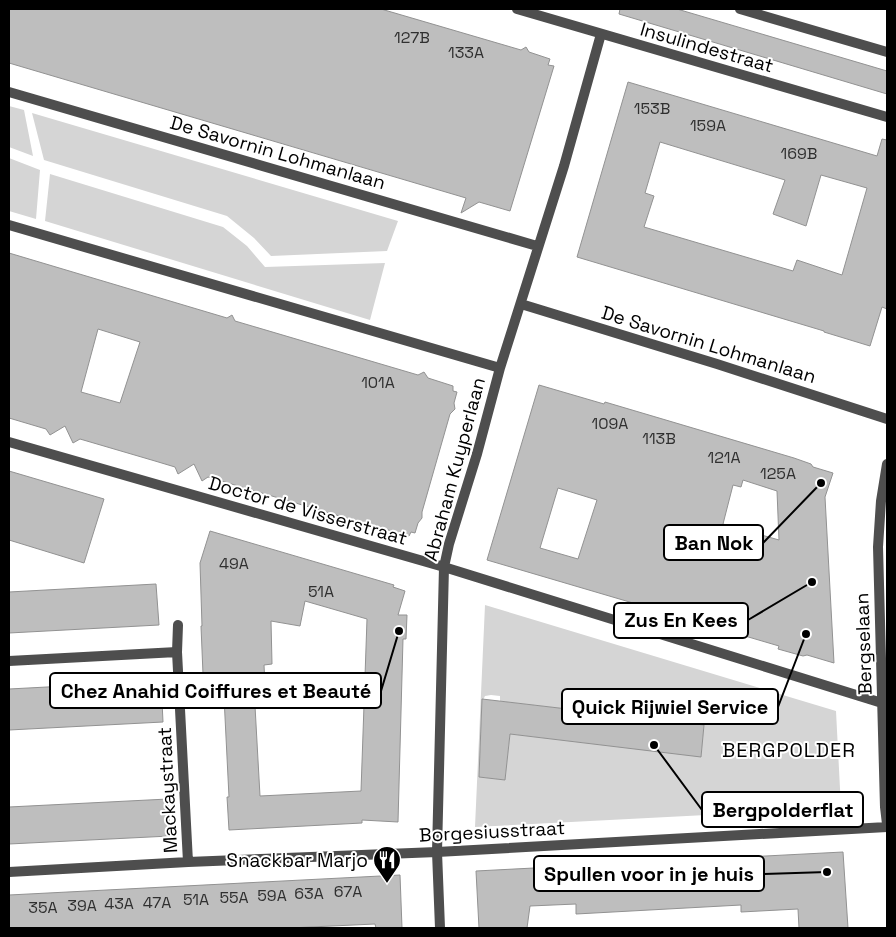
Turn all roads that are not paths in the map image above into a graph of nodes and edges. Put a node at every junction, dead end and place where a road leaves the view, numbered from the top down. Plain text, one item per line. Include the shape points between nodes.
1 (517, 9) edge
2 (740, 9) edge
3 (601, 34) junction
4 (887, 52) edge
5 (9, 92) edge
6 (887, 117) edge
7 (9, 225) edge
8 (537, 246) junction
9 (521, 304) junction
10 (500, 368) junction
11 (887, 419) edge
12 (9, 442) edge
13 (887, 464) edge
14 (444, 567) junction
15 (178, 625) dead end
16 (177, 652) junction
17 (9, 661) edge
18 (882, 703) junction
19 (887, 826) edge
20 (437, 852) junction
21 (188, 862) junction
22 (9, 872) edge
23 (440, 928) edge

1 - 3 street, Insulindestraat
2 - 4 street
3 - 6 street, Insulindestraat
3 - 8 street, Abraham Kuyperlaan via 564,166
5 - 8 street, De Savornin Lohmanlaan
7 - 10 street
8 - 9 street, Abraham Kuyperlaan
9 - 10 street, Abraham Kuyperlaan
9 - 11 street, De Savornin Lohmanlaan
10 - 14 street, Abraham Kuyperlaan
12 - 14 street, Doctor de Visserstraat
13 - 18 street, Bergselaan via 878,546
14 - 18 street, Doctor de Visserstraat
14 - 20 street, Abraham Kuyperlaan
15 - 16 street, Mackaystraat
16 - 17 street
16 - 21 street, Mackaystraat
18 - 19 street, Bergselaan
19 - 20 street, Borgesiusstraat
20 - 21 street, Borgesiusstraat
20 - 23 street, Abraham Kuyperlaan
21 - 22 street, Borgesiusstraat

